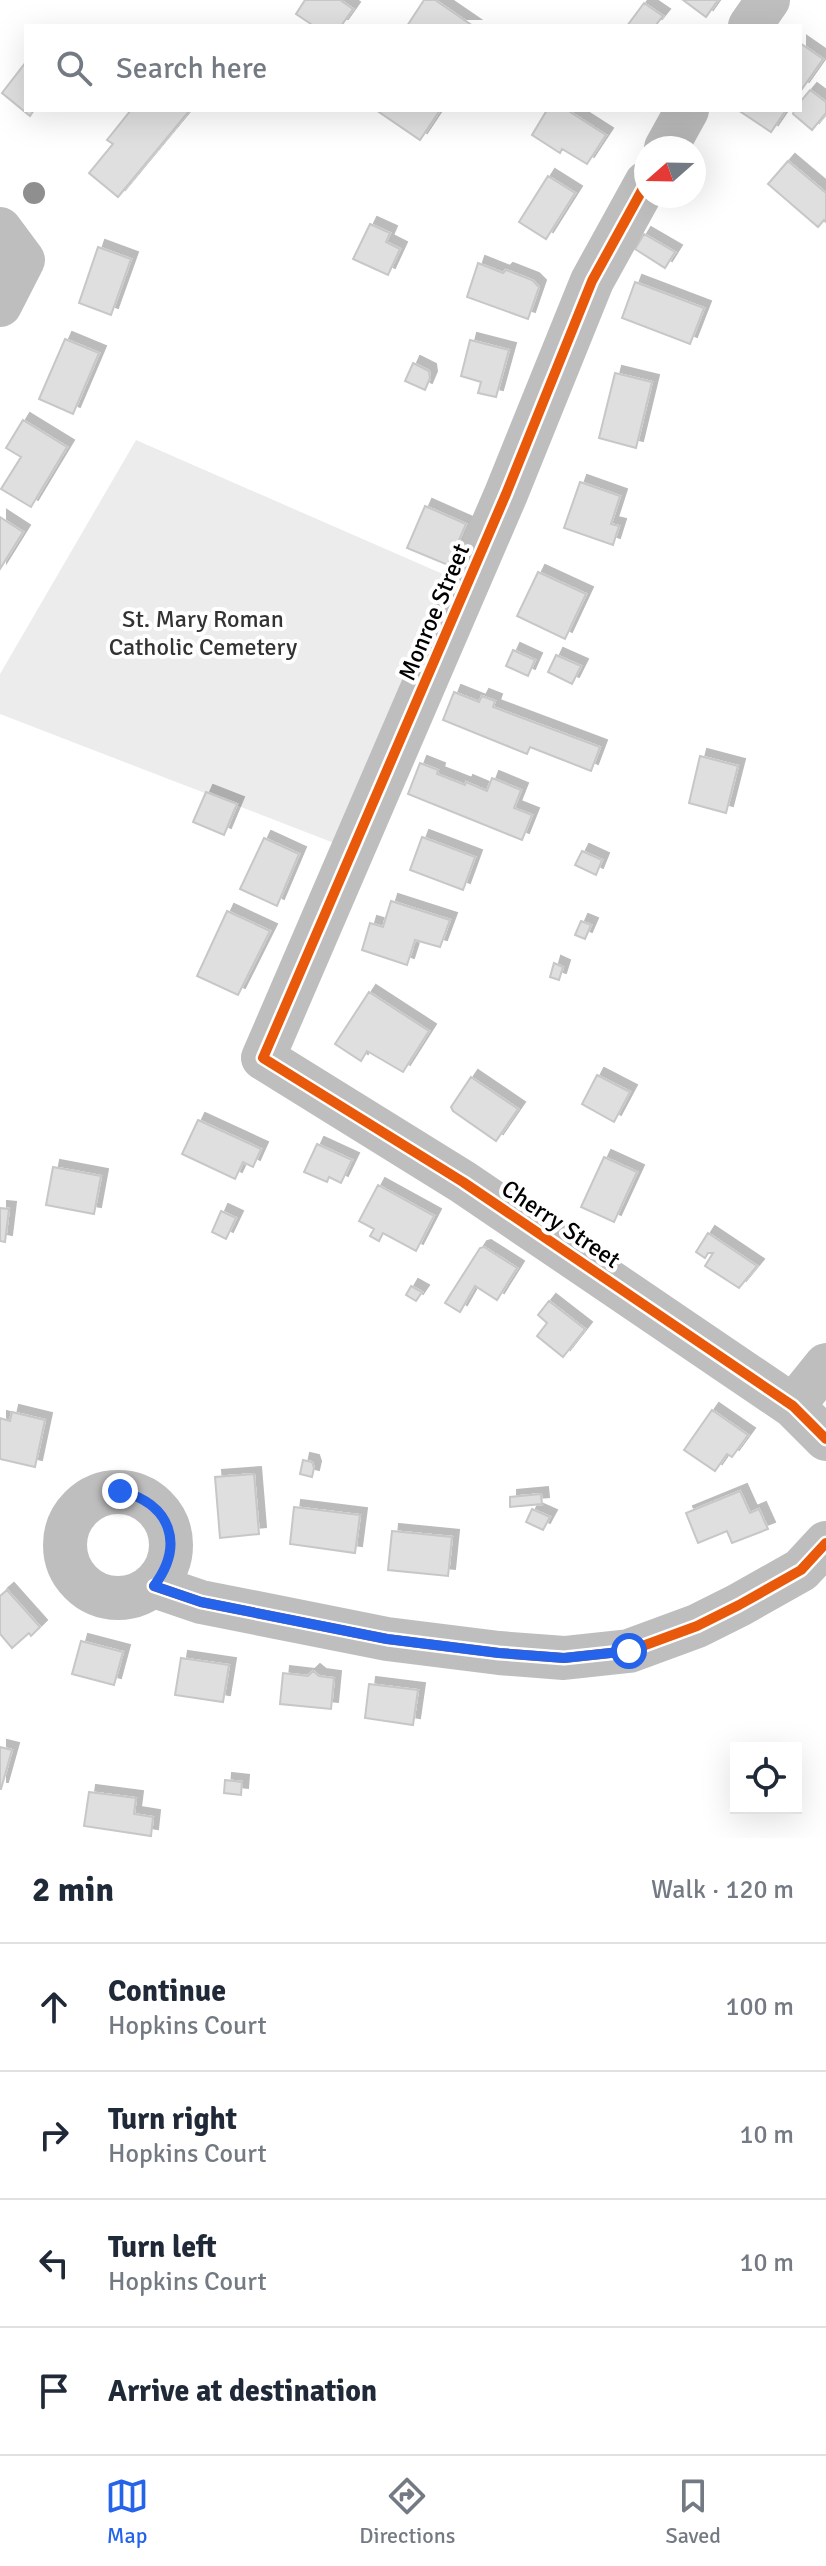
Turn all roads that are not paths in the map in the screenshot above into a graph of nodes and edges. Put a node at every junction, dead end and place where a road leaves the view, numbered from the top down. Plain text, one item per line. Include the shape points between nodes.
1 (768, 0) edge
2 (751, 24) edge
3 (686, 112) edge
4 (673, 136) edge
5 (634, 205) edge
6 (12, 244) edge
7 (0, 305) edge
8 (263, 1058) joint
9 (826, 1365) edge
10 (793, 1406) junction
11 (826, 1439) edge
12 (826, 1543) edge
13 (154, 1586) dead end

1 - 2 street
3 - 4 street
5 - 8 street, Monroe Street via 592,281 488,537
6 - 7 street
8 - 10 street, Cherry Street via 463,1182
9 - 10 street
10 - 11 street, Cherry Street
12 - 13 street via 801,1570 697,1626 629,1651 564,1658 387,1639 201,1602

